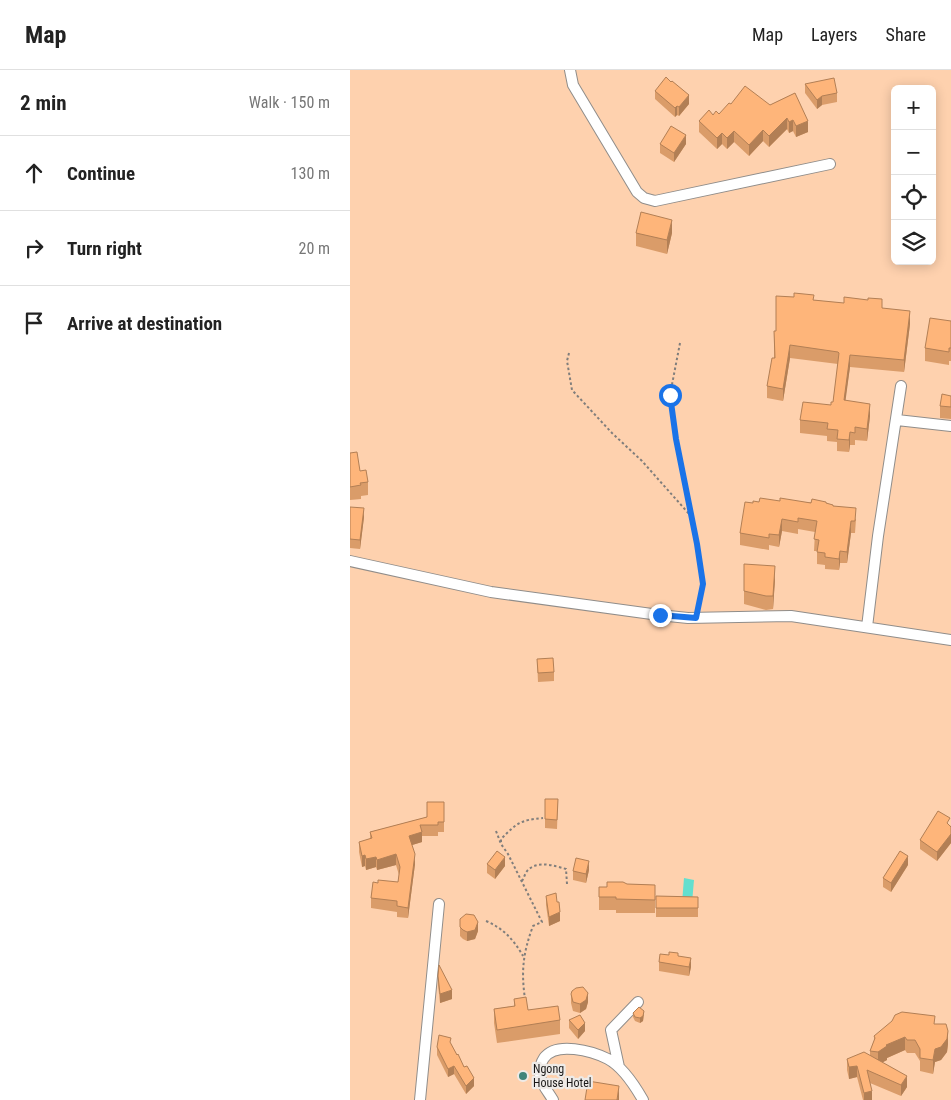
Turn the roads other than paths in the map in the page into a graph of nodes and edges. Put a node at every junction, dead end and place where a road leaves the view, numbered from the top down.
1 (570, 70) edge
2 (830, 164) dead end
3 (901, 386) dead end
4 (896, 420) junction
5 (951, 426) edge
6 (350, 562) edge
7 (868, 627) junction
8 (951, 640) edge
9 (439, 904) dead end
10 (638, 1002) dead end
11 (619, 1066) junction
12 (420, 1100) edge
13 (554, 1100) edge
14 (643, 1100) edge

1 - 2 street
3 - 4 street
4 - 5 street
4 - 7 street
6 - 7 street
7 - 8 street
9 - 12 street
10 - 11 street
11 - 13 street
11 - 14 street

